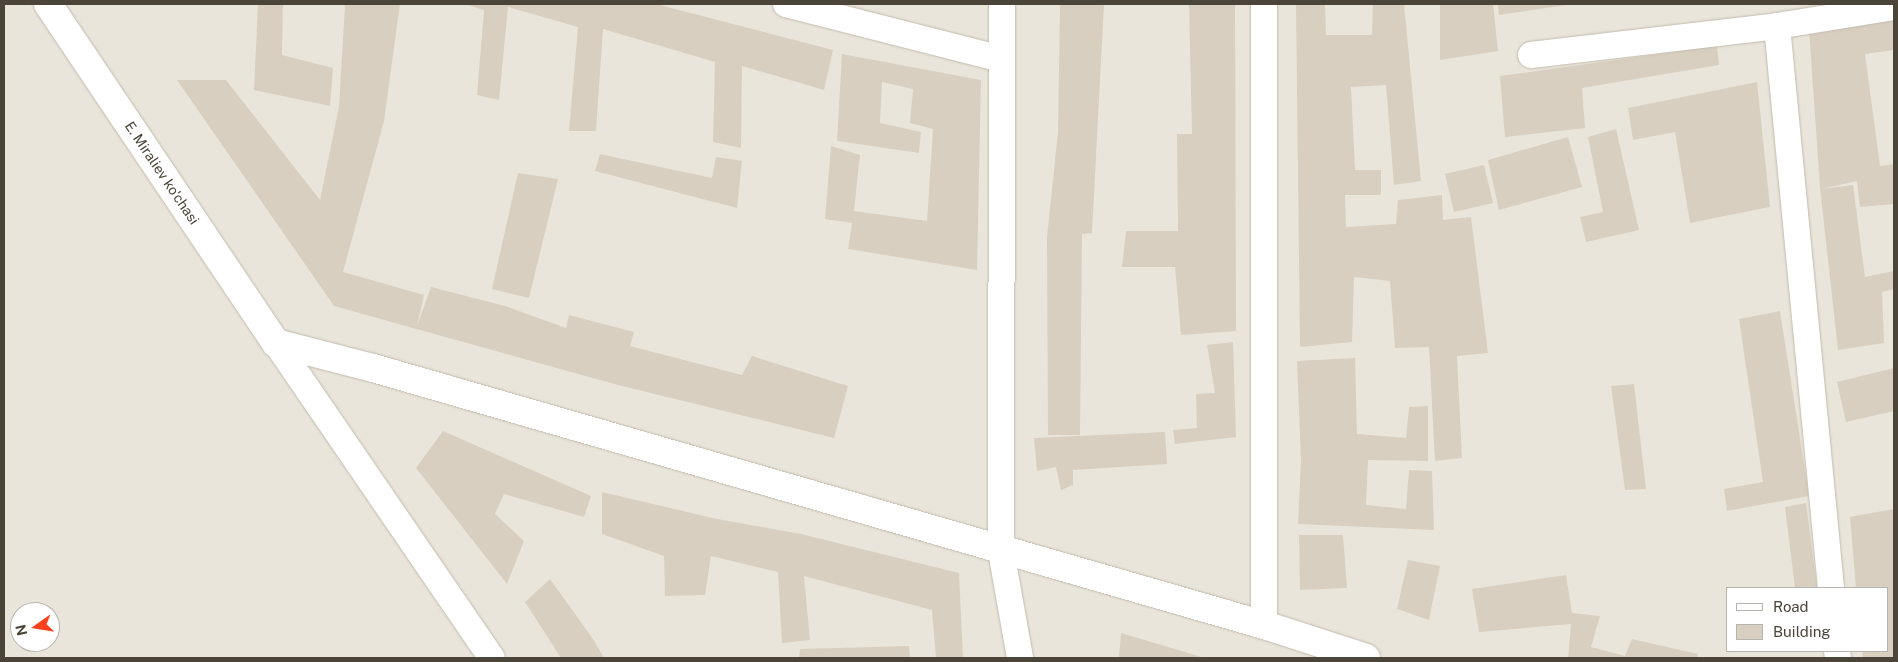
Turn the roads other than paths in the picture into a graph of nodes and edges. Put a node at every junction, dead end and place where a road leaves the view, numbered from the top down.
1 (48, 4) edge
2 (786, 4) edge
3 (1002, 4) edge
4 (1264, 4) edge
5 (1894, 7) edge
6 (1777, 26) junction
7 (1531, 55) dead end
8 (1001, 59) junction
9 (276, 343) junction
10 (1001, 551) junction
11 (1831, 587) edge
12 (1264, 625) junction
13 (492, 658) edge
14 (1020, 658) edge
15 (1366, 658) edge

1 - 9 street, E. Miraliev ko'chasi
2 - 8 street
3 - 8 street
4 - 12 street
5 - 6 street
6 - 7 street
6 - 11 street
8 - 10 street
9 - 10 street
9 - 13 street
10 - 12 street
10 - 14 street
12 - 15 street

